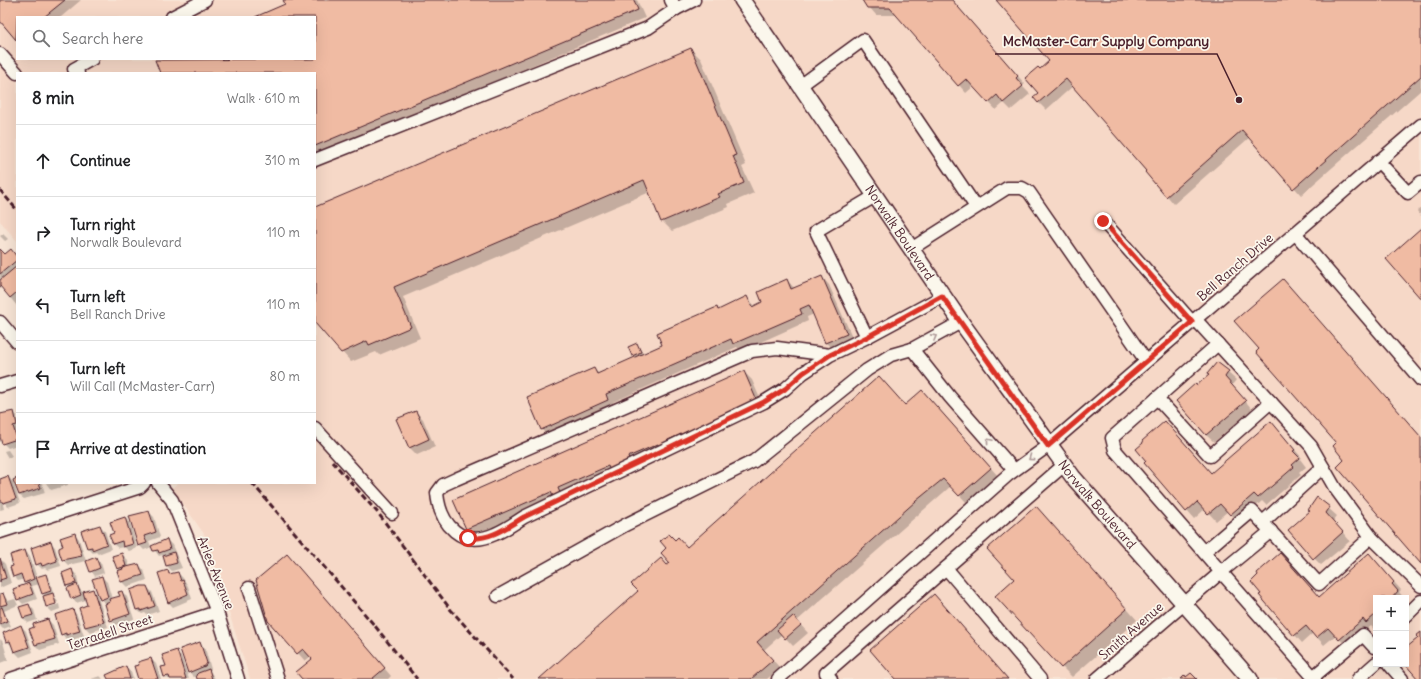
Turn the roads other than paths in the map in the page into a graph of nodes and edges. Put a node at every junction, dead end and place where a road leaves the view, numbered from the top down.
1 (204, 0) edge
2 (694, 0) edge
3 (745, 1) edge
4 (674, 4) edge
5 (174, 16) edge
6 (0, 54) edge
7 (90, 60) edge
8 (16, 72) edge
9 (77, 72) edge
10 (800, 86) junction
11 (1421, 125) edge
12 (316, 160) edge
13 (1378, 162) junction
14 (1421, 182) edge
15 (875, 196) junction
16 (976, 207) junction
17 (1103, 221) dead end
18 (1295, 233) junction
19 (911, 248) junction
20 (942, 296) junction
21 (1193, 321) junction
22 (0, 322) edge
23 (961, 322) junction
24 (867, 337) junction
25 (16, 341) edge
26 (1218, 344) junction
27 (912, 349) junction
28 (830, 355) junction
29 (1146, 361) junction
30 (1421, 380) edge
31 (16, 381) edge
32 (0, 386) edge
33 (1157, 398) junction
34 (1271, 402) junction
35 (316, 429) edge
36 (1048, 446) junction
37 (1064, 466) junction
38 (1323, 467) junction
39 (1014, 470) junction
40 (143, 484) edge
41 (159, 484) edge
42 (392, 513) dead end
43 (1267, 527) junction
44 (0, 532) edge
45 (1371, 537) junction
46 (1204, 552) junction
47 (946, 568) junction
48 (1221, 572) junction
49 (1421, 586) edge
50 (249, 588) dead end
51 (498, 596) dead end
52 (1421, 601) edge
53 (1183, 603) junction
54 (217, 612) junction
55 (1409, 613) edge
56 (1373, 645) edge
57 (1373, 666) edge
58 (1392, 667) edge
59 (1314, 678) edge
60 (11, 679) edge
61 (238, 679) edge
62 (278, 679) edge
63 (778, 679) edge
64 (831, 679) edge
65 (1040, 679) edge
66 (1097, 679) edge
67 (1250, 679) edge
68 (1358, 679) edge
69 (1402, 679) edge

1 - 5 street
2 - 4 street
3 - 10 main road, Norwalk Boulevard
4 - 12 street
6 - 8 street
7 - 9 street
10 - 15 main road, Norwalk Boulevard
10 - 16 street
11 - 13 street, Bell Ranch Drive
13 - 14 street
13 - 18 street, Bell Ranch Drive
15 - 19 main road, Norwalk Boulevard
15 - 24 street
16 - 19 street
16 - 29 street
17 - 21 street
18 - 21 street, Bell Ranch Drive
18 - 30 street
19 - 20 main road, Norwalk Boulevard
20 - 23 main road, Norwalk Boulevard
20 - 24 street
21 - 26 street
21 - 29 street, Bell Ranch Drive
22 - 25 street
27 -> 23 street
23 - 36 main road, Norwalk Boulevard
24 - 28 street
26 - 33 street
26 - 34 street
39 -> 27 street
27 - 51 street
28 - 28 street
29 - 36 street, Bell Ranch Drive
31 - 32 street
33 - 34 street
33 - 46 street
34 - 38 street
35 - 42 street
36 - 37 main road, Norwalk Boulevard
36 -> 39 street, Bell Ranch Drive
37 - 47 street
37 - 53 main road, Norwalk Boulevard
38 - 43 street, Smith Avenue
38 - 45 street
39 - 63 street, Bell Ranch Drive
40 - 44 street
41 - 54 street, Arlee Avenue
43 - 45 street
43 - 46 street
43 - 48 street, Smith Avenue
45 - 49 street
46 - 48 street
47 - 64 street
47 - 65 street
48 - 53 street, Smith Avenue
48 - 59 street
50 - 62 street
52 - 55 street
53 - 66 street, Smith Avenue
53 - 67 main road, Norwalk Boulevard
54 - 60 street, Terradell Street
54 - 61 street, Arlee Avenue
56 - 59 street
57 - 68 street
58 - 69 street

